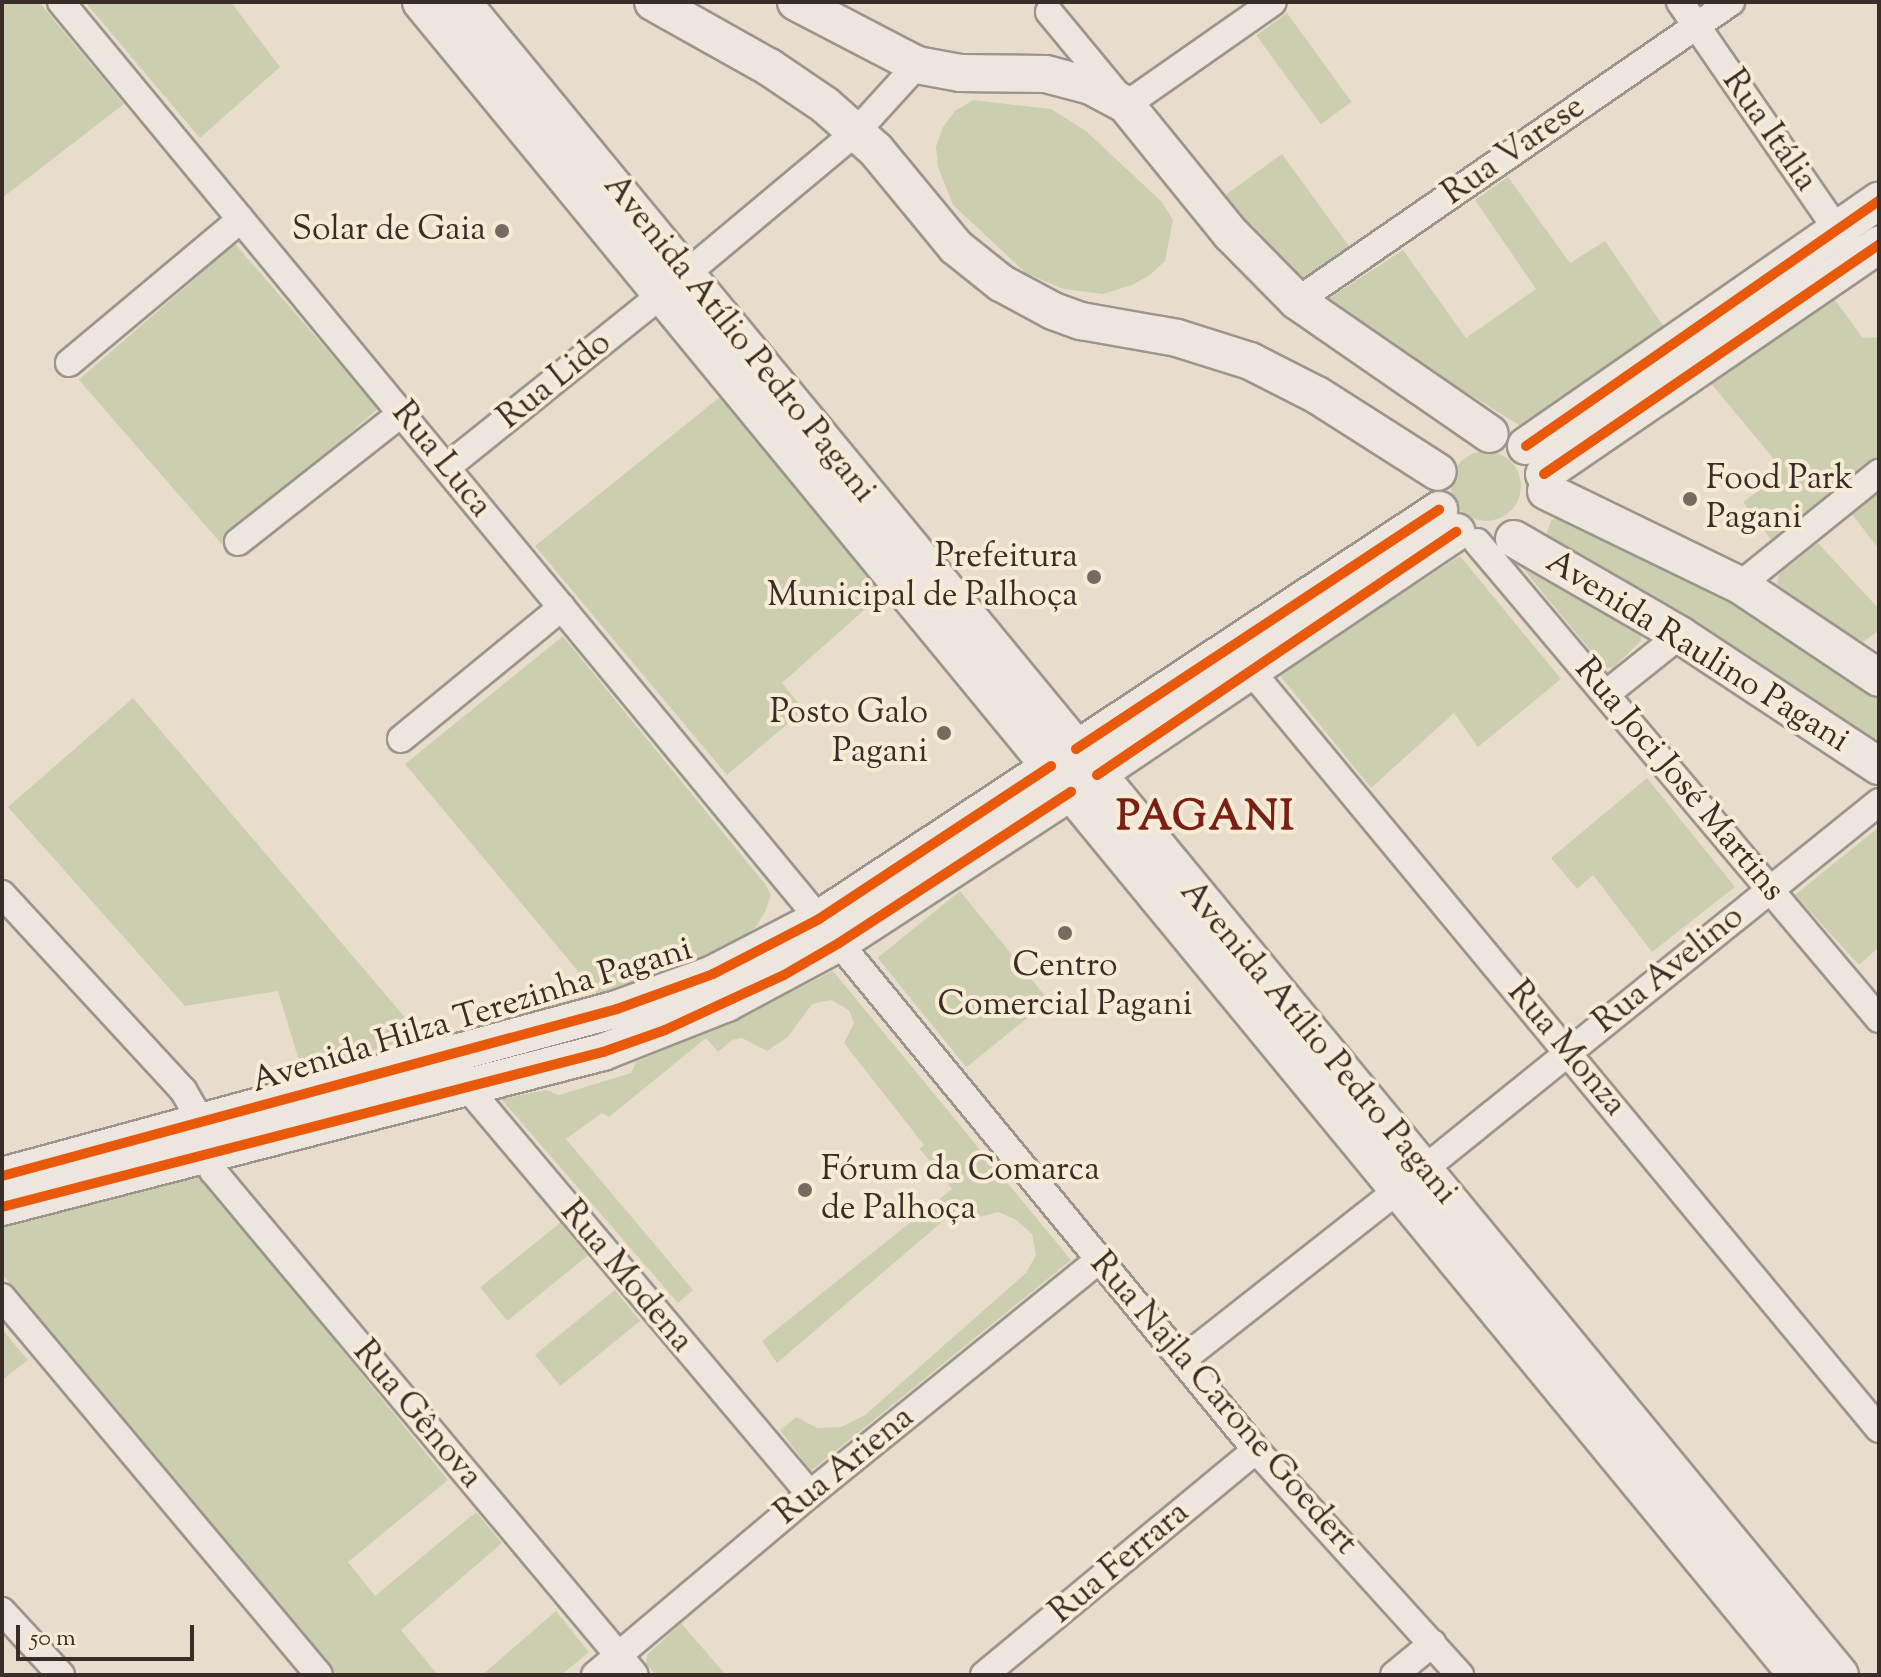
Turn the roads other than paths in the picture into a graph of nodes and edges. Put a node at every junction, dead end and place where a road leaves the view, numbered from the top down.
1 (61, 2) edge
2 (421, 2) edge
3 (462, 2) edge
4 (653, 2) edge
5 (796, 2) edge
6 (1273, 2) edge
7 (1680, 2) edge
8 (1731, 2) edge
9 (1049, 12) dead end
10 (1697, 25) junction
11 (917, 65) junction
12 (1126, 105) junction
13 (857, 131) junction
14 (1879, 201) edge
15 (241, 219) junction
16 (1838, 230) junction
17 (1868, 252) edge
18 (674, 284) junction
19 (1297, 301) junction
20 (69, 363) dead end
21 (402, 413) junction
22 (1490, 434) junction
23 (447, 467) junction
24 (1539, 471) junction
25 (1438, 472) junction
26 (1879, 473) edge
27 (1457, 528) junction
28 (1514, 539) junction
29 (238, 542) dead end
30 (1740, 585) junction
31 (562, 607) junction
32 (1680, 635) junction
33 (1251, 671) junction
34 (1879, 678) edge
35 (1606, 694) junction
36 (401, 739) dead end
37 (1879, 766) edge
38 (1074, 770) junction
39 (1879, 802) edge
40 (1771, 887) junction
41 (2, 894) edge
42 (829, 931) junction
43 (1879, 1019) edge
44 (513, 1037) junction
45 (1568, 1051) junction
46 (455, 1052) junction
47 (526, 1072) junction
48 (467, 1087) junction
49 (204, 1138) junction
50 (2, 1176) edge
51 (1411, 1179) junction
52 (2, 1207) edge
53 (1098, 1261) junction
54 (2, 1297) edge
55 (1182, 1360) junction
56 (1879, 1429) edge
57 (1256, 1450) junction
58 (810, 1494) junction
59 (2, 1611) edge
60 (1433, 1643) junction
61 (627, 1665) edge
62 (61, 1675) edge
63 (319, 1675) edge
64 (595, 1675) edge
65 (984, 1675) edge
66 (1394, 1675) edge
67 (1460, 1675) edge
68 (1797, 1675) edge
69 (1840, 1675) edge

1 - 15 street, Rua Luca
2 - 18 main road, Avenida Atílio Pedro Pagani
3 - 18 main road, Avenida Atílio Pedro Pagani
4 - 13 main road
5 - 11 main road
6 - 12 street
7 - 10 street, Rua Itália
8 - 10 street, Rua Varese
9 - 12 street
10 - 16 street, Rua Itália
10 - 19 street, Rua Varese
11 - 12 main road
11 - 13 street, Rua Lido
12 - 19 main road
13 - 18 street, Rua Lido
13 - 25 main road
14 - 16 main road
15 - 20 street
15 - 21 street, Rua Luca
16 - 17 street, Rua Itália
16 - 24 main road
17 - 24 main road
18 - 23 street, Rua Lido
18 - 38 main road, Avenida Atílio Pedro Pagani
19 - 22 main road
21 - 23 street, Rua Luca
21 - 29 street
22 - 24 main road
22 - 25 main road
23 - 31 street, Rua Luca
24 - 28 main road
24 - 30 main road, Avenida Raulino Pagani
25 - 27 main road
26 - 30 street
27 - 28 main road
27 - 33 main road, Avenida Hilza Terezinha Pagani
27 - 35 street, Rua Joci José Martins
27 - 38 main road, Avenida Hilza Terezinha Pagani
28 - 32 main road, Avenida Raulino Pagani
30 - 34 main road, Avenida Raulino Pagani
31 - 36 street
31 - 42 street, Rua Luca
32 - 35 street
32 - 37 main road, Avenida Raulino Pagani
33 - 38 main road, Avenida Hilza Terezinha Pagani
33 - 45 street, Rua Monza
35 - 40 street, Rua Joci José Martins
38 - 42 main road, Avenida Hilza Terezinha Pagani
38 - 51 main road, Avenida Atílio Pedro Pagani
39 - 40 street, Rua Avelino
40 - 43 street, Rua Joci José Martins
40 - 45 street, Rua Avelino
41 - 49 street, Rua Gênova
42 - 44 main road, Avenida Hilza Terezinha Pagani
42 - 47 main road, Avenida Hilza Terezinha Pagani
42 - 53 street, Rua Najla Carone Goedert
44 - 46 main road, Avenida Hilza Terezinha Pagani
44 - 47 main road
45 - 51 street, Rua Avelino
45 - 56 street, Rua Monza
46 - 48 street, Rua Modena
46 - 49 main road, Avenida Hilza Terezinha Pagani
47 - 48 main road, Avenida Hilza Terezinha Pagani
48 - 49 main road, Avenida Hilza Terezinha Pagani
48 - 58 street, Rua Modena
49 - 50 main road, Avenida Hilza Terezinha Pagani
49 - 52 main road, Avenida Hilza Terezinha Pagani
49 - 61 street, Rua Gênova
51 - 55 street, Rua Avelino
51 - 68 main road, Avenida Atílio Pedro Pagani
51 - 69 main road, Avenida Atílio Pedro Pagani
53 - 55 street, Rua Najla Carone Goedert
53 - 58 street, Rua Ariena
54 - 63 street
55 - 57 street, Rua Najla Carone Goedert
57 - 60 street, Rua Najla Carone Goedert
57 - 65 street, Rua Ferrara
58 - 61 street, Rua Ariena
59 - 62 street
60 - 66 street
60 - 67 street, Rua Najla Carone Goedert
61 - 64 street, Rua Ariena

